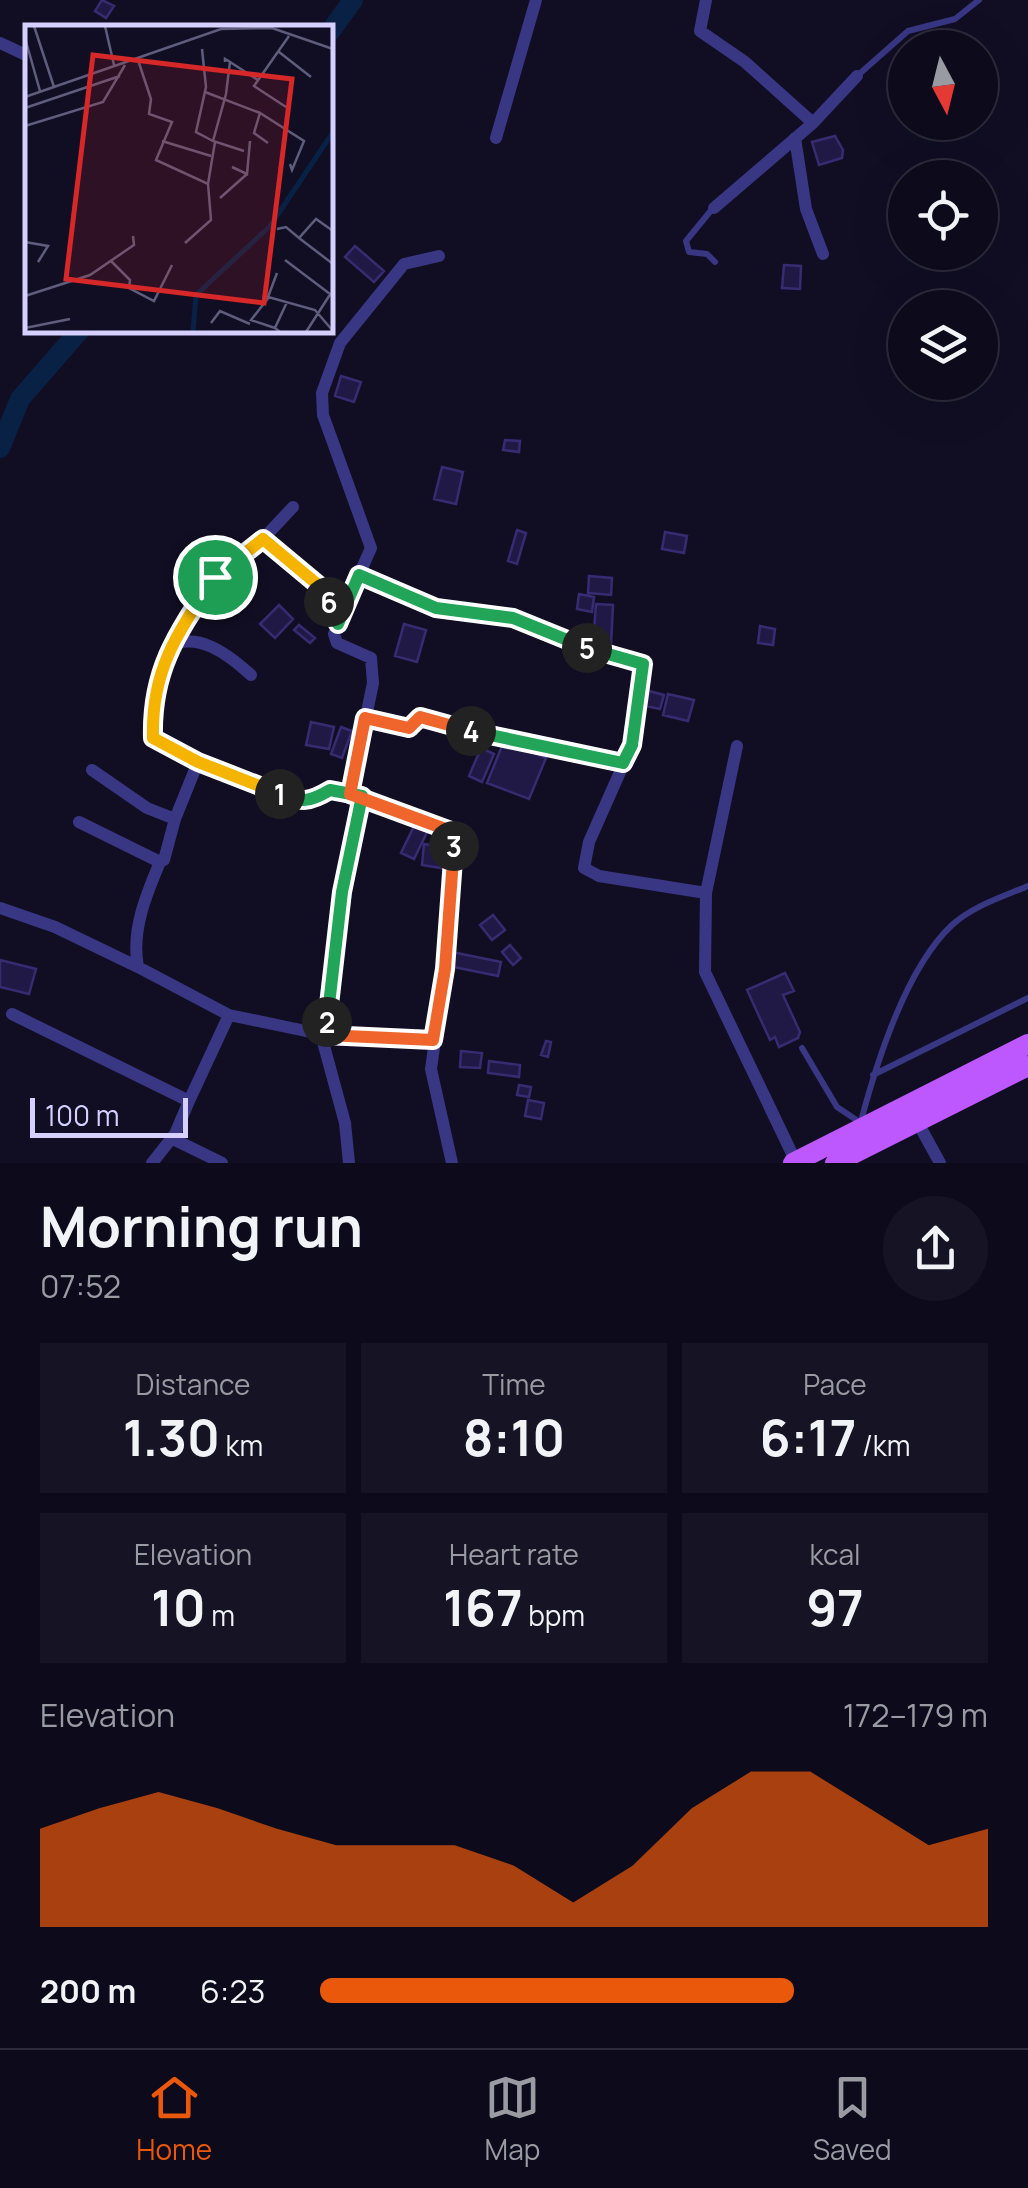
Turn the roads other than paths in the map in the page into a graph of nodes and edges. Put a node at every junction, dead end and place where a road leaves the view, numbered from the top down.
1 (536, 0) edge
2 (706, 0) edge
3 (978, 0) edge
4 (0, 43) edge
5 (25, 55) edge
6 (856, 76) joint
7 (813, 124) junction
8 (496, 138) dead end
9 (796, 138) junction
10 (714, 208) joint
11 (823, 254) dead end
12 (439, 256) dead end
13 (715, 262) dead end
14 (293, 507) dead end
15 (263, 539) junction
16 (359, 575) junction
17 (338, 624) junction
18 (167, 648) junction
19 (251, 676) dead end
20 (365, 718) junction
21 (737, 746) dead end
22 (198, 762) junction
23 (623, 763) junction
24 (92, 770) dead end
25 (356, 795) junction
26 (175, 818) junction
27 (79, 822) dead end
28 (160, 862) junction
29 (1028, 886) edge
30 (706, 893) junction
31 (0, 908) edge
32 (138, 967) junction
33 (1028, 998) edge
34 (12, 1014) dead end
35 (229, 1015) junction
36 (325, 1035) junction
37 (433, 1040) junction
38 (1028, 1044) edge
39 (802, 1048) dead end
40 (1028, 1066) edge
41 (873, 1074) junction
42 (189, 1101) junction
43 (918, 1122) junction
44 (859, 1127) junction
45 (171, 1138) junction
46 (795, 1162) edge
47 (152, 1163) edge
48 (222, 1163) edge
49 (348, 1163) edge
50 (452, 1163) edge
51 (835, 1163) edge
52 (940, 1163) edge

1 - 8 street
2 - 7 street
3 - 6 lane
4 - 5 street
6 - 7 street
7 - 9 street
9 - 10 street
9 - 11 street
10 - 13 lane
12 - 16 street
14 - 15 street
15 - 17 street
15 - 18 street
16 - 17 street
16 - 23 street
17 - 20 street
18 - 19 street
18 - 22 street
20 - 23 street
20 - 25 street
21 - 30 street
22 - 25 street
22 - 26 street
23 - 30 street
24 - 26 street
25 - 36 street
25 - 37 street
26 - 28 street
27 - 28 street
28 - 32 street
29 - 41 lane
30 - 46 street
31 - 32 street
32 - 35 street
33 - 41 lane
34 - 42 street
35 - 36 street
35 - 42 street
36 - 37 street
36 - 49 street
37 - 50 street
38 - 44 main road
39 - 44 lane
40 - 43 main road
41 - 44 lane
42 - 45 street
43 - 51 main road
43 - 52 street
44 - 46 main road
45 - 47 street
45 - 48 street

